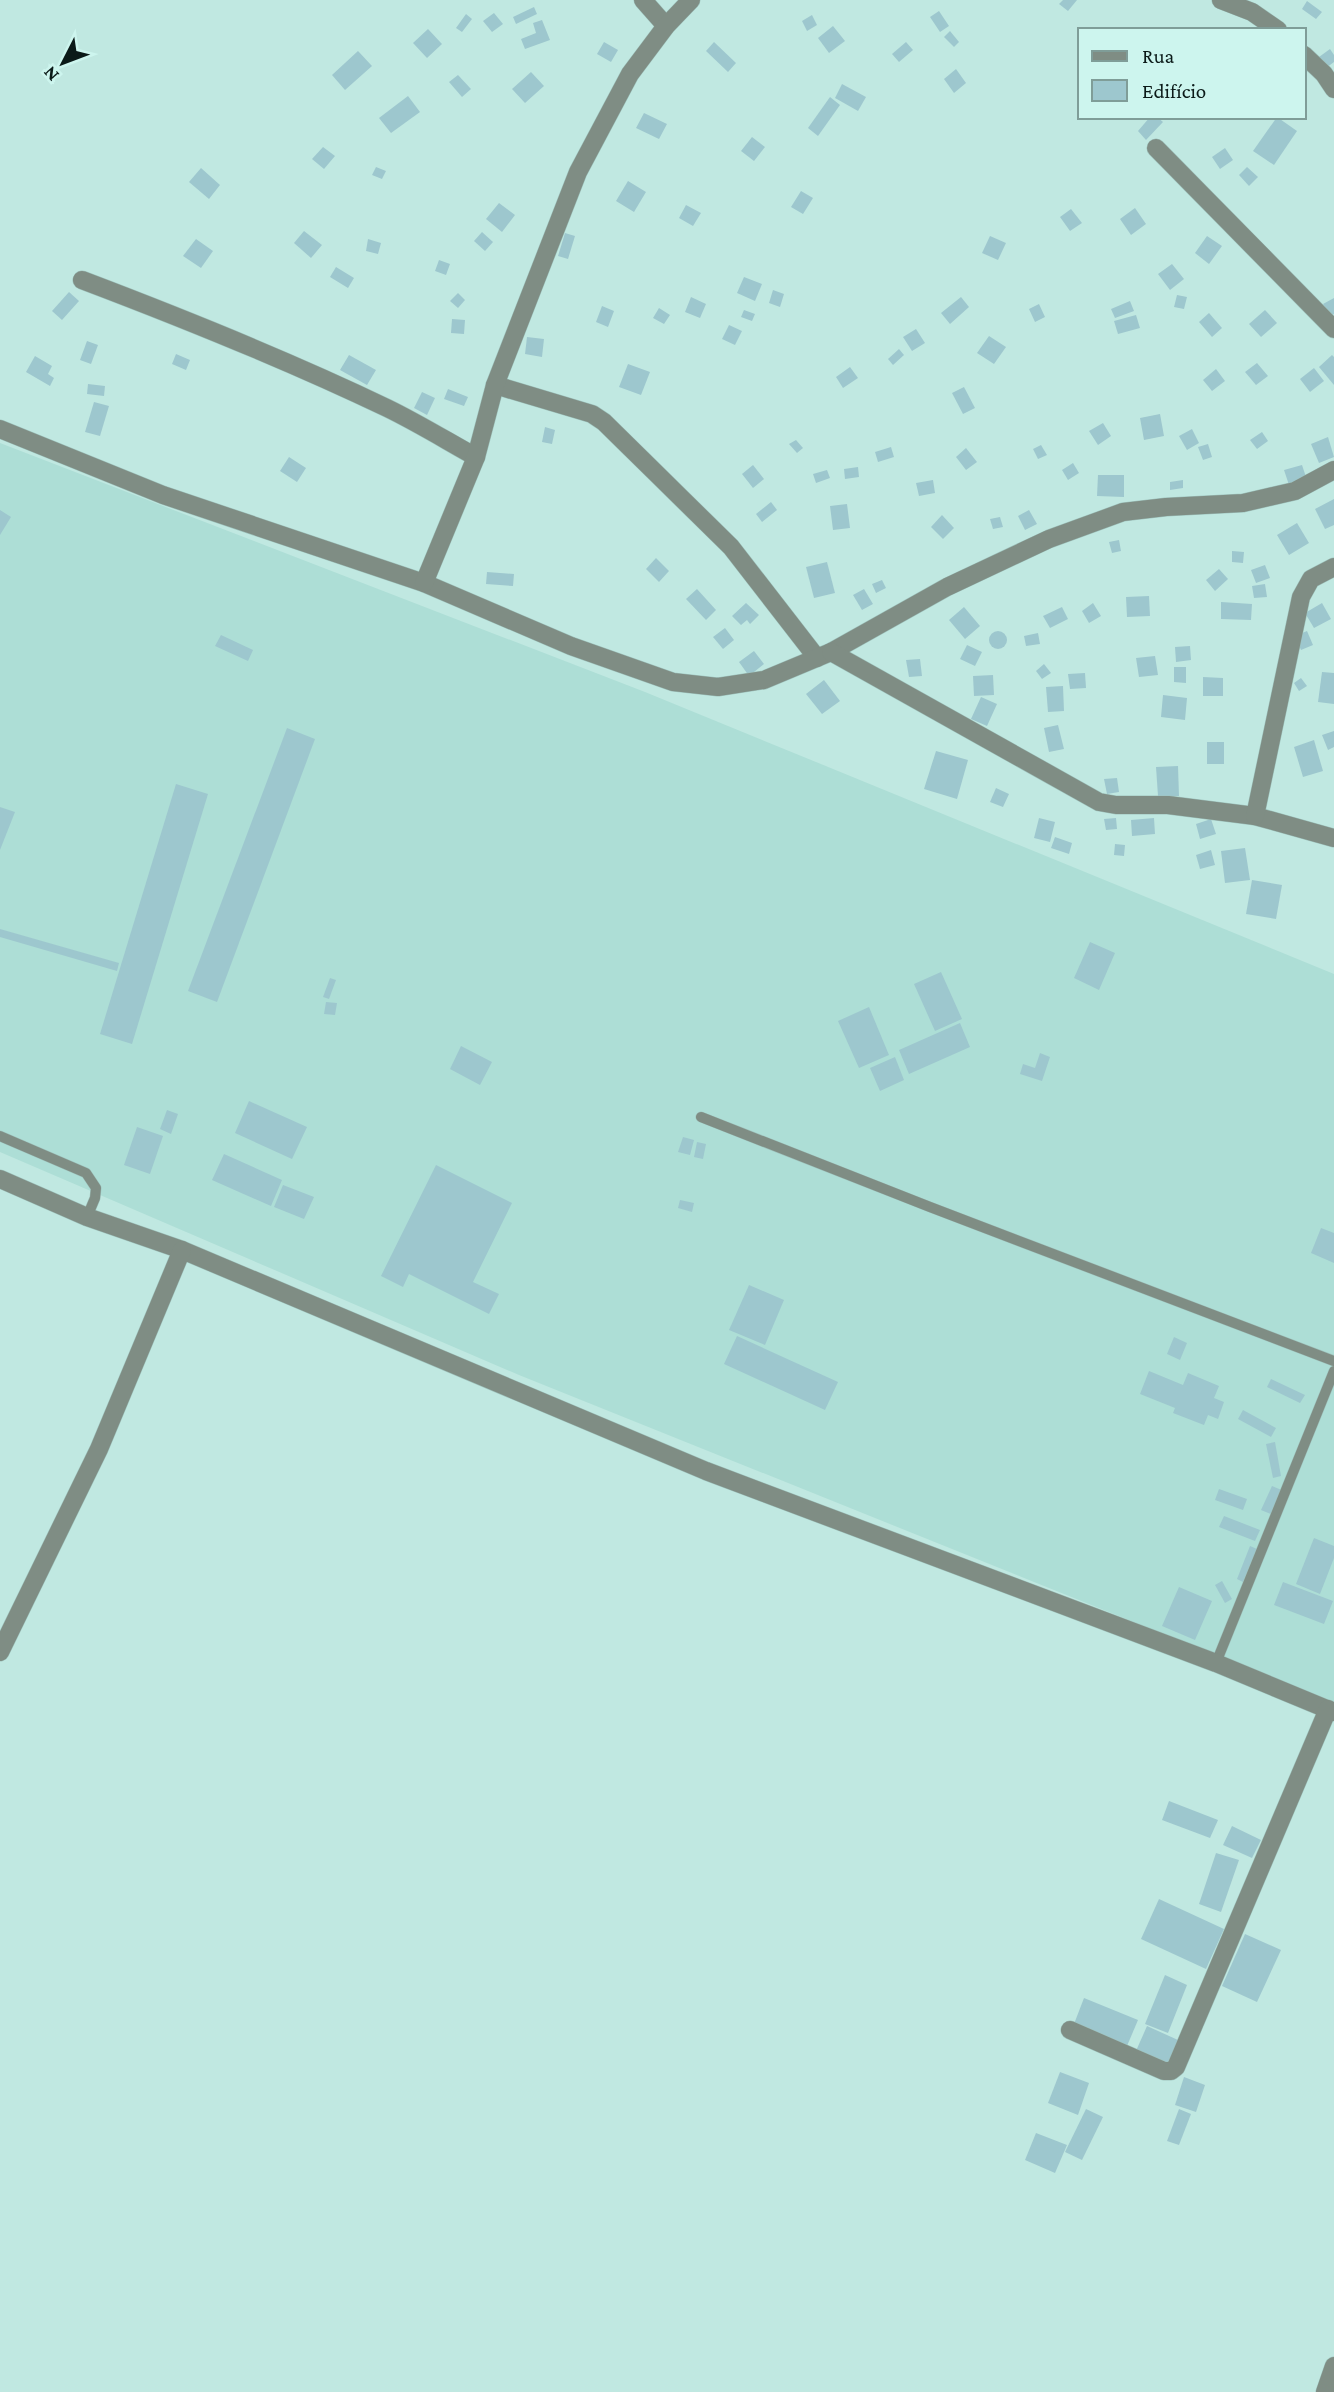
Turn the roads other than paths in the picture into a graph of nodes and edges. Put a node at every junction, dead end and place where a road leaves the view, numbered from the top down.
1 (643, 0) edge
2 (691, 0) edge
3 (1221, 0) edge
4 (666, 26) junction
5 (1275, 28) edge
6 (1306, 57) edge
7 (1334, 89) edge
8 (1156, 148) dead end
9 (82, 280) dead end
10 (1334, 329) edge
11 (495, 386) junction
12 (0, 429) edge
13 (476, 457) junction
14 (1334, 470) edge
15 (1334, 567) edge
16 (424, 583) junction
17 (824, 655) junction
18 (1255, 816) junction
19 (1334, 838) edge
20 (701, 1117) dead end
21 (0, 1136) edge
22 (0, 1179) edge
23 (87, 1217) junction
24 (182, 1250) junction
25 (1334, 1361) edge
26 (1333, 1373) edge
27 (1331, 1389) edge
28 (0, 1652) edge
29 (1216, 1663) junction
30 (1331, 1710) edge
31 (1070, 2030) dead end
32 (1334, 2366) edge
33 (1325, 2392) edge

1 - 4 street
2 - 4 street
3 - 5 street
4 - 11 street
6 - 7 street
8 - 10 street
9 - 13 street
11 - 13 street
11 - 17 street
12 - 16 street
13 - 16 street
14 - 17 street
15 - 18 street
16 - 17 street
17 - 18 street
18 - 19 street
20 - 25 lane
21 - 23 lane
22 - 23 street
23 - 24 street
24 - 28 street
24 - 29 street
26 - 27 lane
27 - 29 lane
29 - 30 street
30 - 31 street
32 - 33 street

